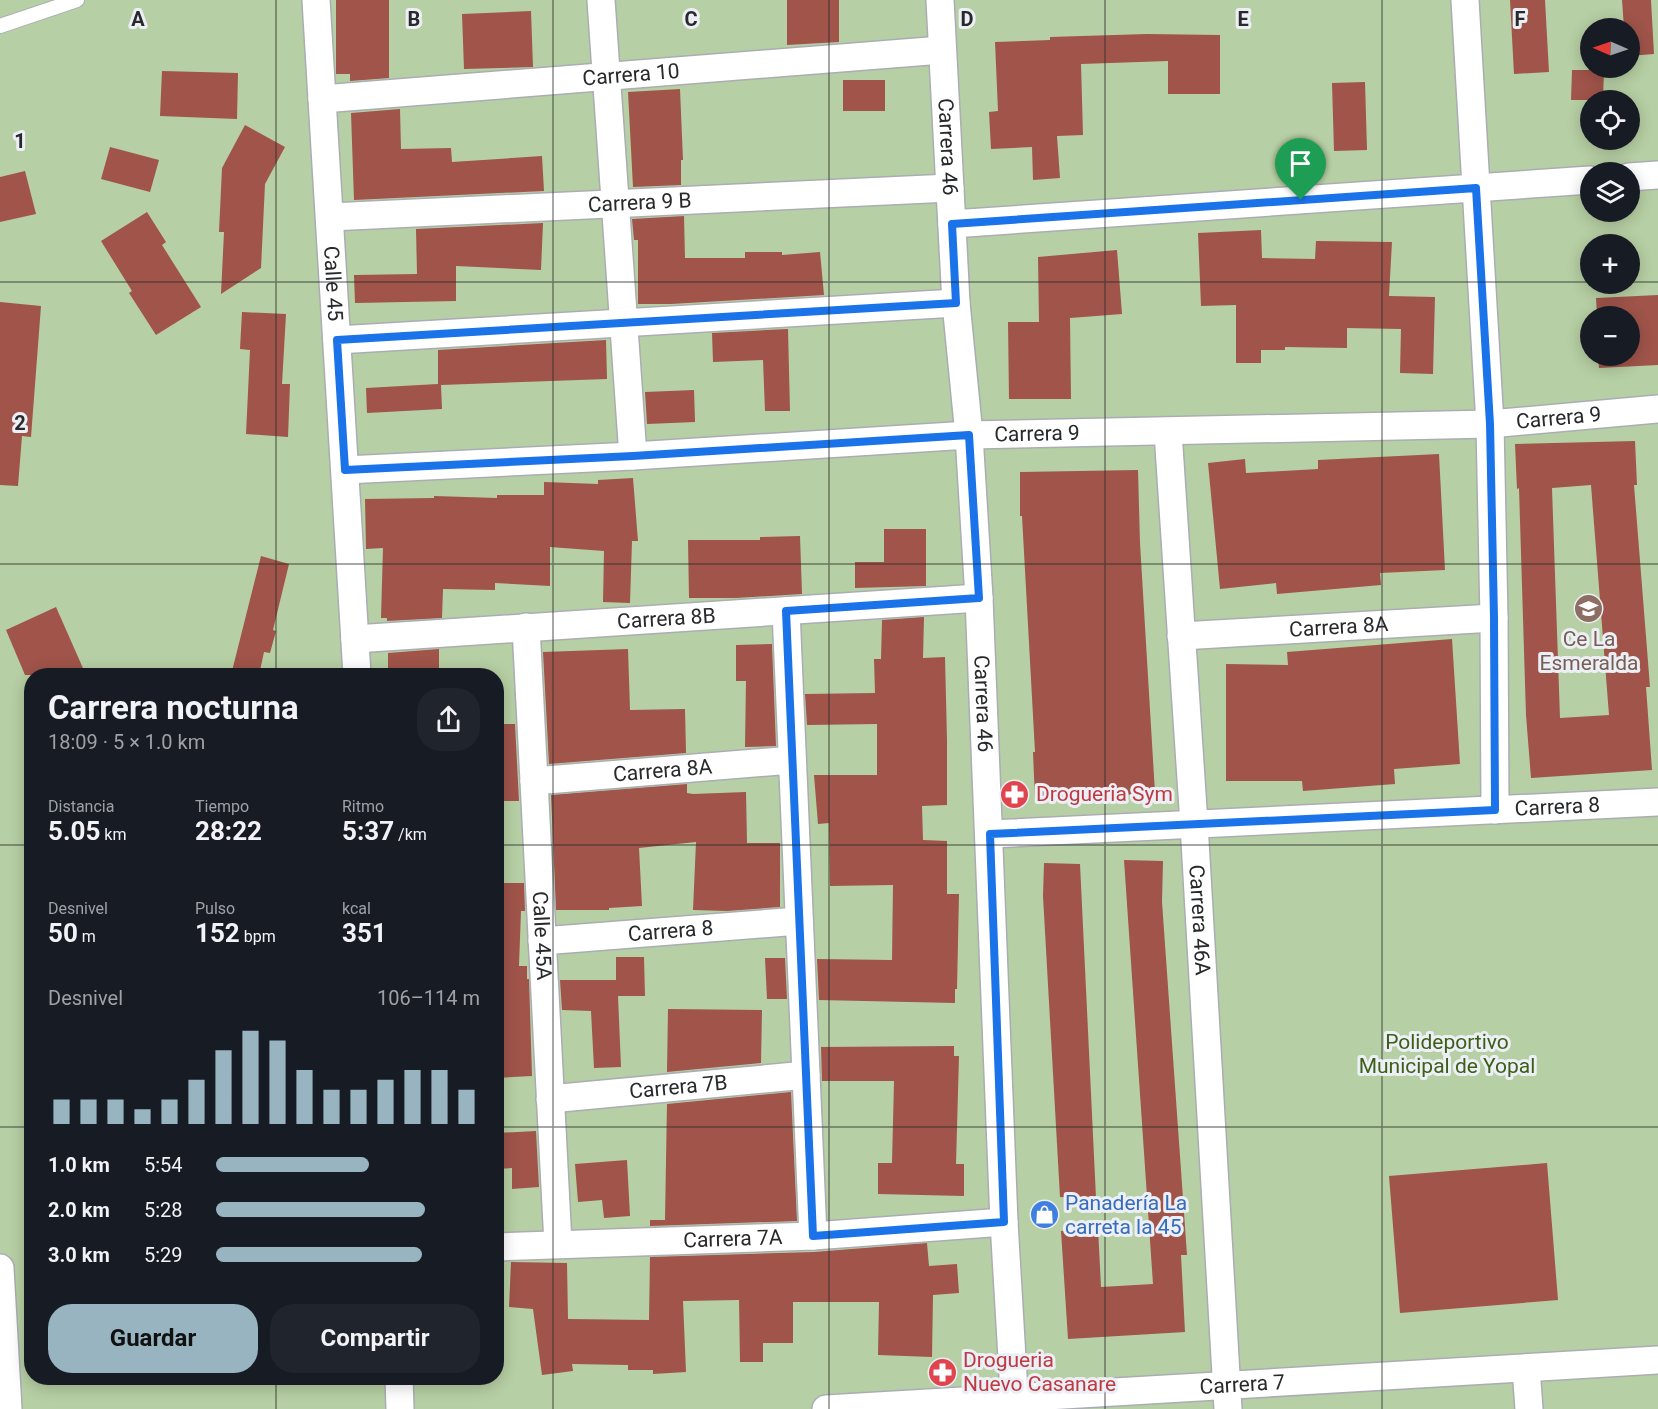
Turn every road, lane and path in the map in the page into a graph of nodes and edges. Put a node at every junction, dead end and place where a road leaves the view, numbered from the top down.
1 (77, 0) edge
2 (316, 0) edge
3 (601, 0) edge
4 (945, 0) edge
5 (1465, 0) edge
6 (0, 26) edge
7 (942, 50) junction
8 (606, 77) junction
9 (322, 99) junction
10 (1658, 175) edge
11 (1640, 176) edge
12 (1580, 181) edge
13 (950, 188) junction
14 (1476, 188) junction
15 (615, 204) junction
16 (330, 218) junction
17 (952, 224) junction
18 (956, 303) junction
19 (623, 323) junction
20 (337, 340) junction
21 (1658, 409) edge
22 (1490, 424) junction
23 (1168, 432) junction
24 (969, 435) junction
25 (633, 456) junction
26 (345, 470) junction
27 (979, 598) junction
28 (786, 611) junction
29 (1494, 618) junction
30 (526, 627) junction
31 (1181, 636) junction
32 (355, 639) junction
33 (357, 668) edge
34 (792, 760) junction
35 (534, 781) junction
36 (1658, 802) edge
37 (1495, 810) junction
38 (1194, 824) junction
39 (990, 834) junction
40 (799, 921) junction
41 (542, 941) junction
42 (806, 1075) junction
43 (550, 1099) junction
44 (1004, 1222) junction
45 (813, 1236) junction
46 (558, 1244) junction
47 (504, 1247) edge
48 (0, 1280) edge
49 (1658, 1360) edge
50 (1526, 1368) junction
51 (399, 1385) edge
52 (1228, 1398) edge
53 (1015, 1403) edge
54 (8, 1409) edge
55 (400, 1409) edge
56 (826, 1409) edge
57 (1529, 1409) edge

1 - 6 lane
2 - 9 street, Calle 45
3 - 8 street
4 - 7 street, Carrera 46
5 - 14 street
7 - 8 street, Carrera 10
7 - 13 street, Carrera 46
8 - 9 street, Carrera 10
8 - 15 street
9 - 16 street, Calle 45
10 - 11 street
12 - 14 street
13 - 15 street, Carrera 9 B
13 - 17 street, Carrera 46
14 - 17 street
14 - 22 street
15 - 16 street, Carrera 9 B
15 - 19 street
16 - 20 street, Calle 45
17 - 18 street, Carrera 46
18 - 19 street
18 - 24 street, Carrera 46
19 - 20 street
19 - 25 street
20 - 26 street, Calle 45
21 - 22 street, Carrera 9
22 - 23 street, Carrera 9
22 - 29 street
23 - 24 street, Carrera 9
23 - 31 street, Carrera 46A
24 - 25 street, Carrera 9
24 - 27 street, Carrera 46
25 - 26 street, Carrera 9
26 - 32 street, Calle 45
27 - 28 street, Carrera 8B
27 - 39 street, Carrera 46
28 - 30 street, Carrera 8B
28 - 34 street
29 - 31 street, Carrera 8A
29 - 37 street
30 - 32 street, Carrera 8B
30 - 35 street, Calle 45A
31 - 38 street, Carrera 46A
32 - 33 street, Calle 45
34 - 35 street, Carrera 8A
34 - 40 street
35 - 41 street, Calle 45A
36 - 37 street, Carrera 8
37 - 38 street, Carrera 8
38 - 39 street, Carrera 8
38 - 52 street, Carrera 46A
39 - 44 street, Carrera 46
40 - 41 street, Carrera 8
40 - 42 street
41 - 43 street, Calle 45A
42 - 43 street, Carrera 7B
42 - 45 street
43 - 46 street, Calle 45A
44 - 45 street, Carrera 7A
44 - 53 street, Carrera 46
45 - 46 street, Carrera 7A
46 - 47 street, Carrera 7A
48 - 54 street
49 - 50 street, Carrera 7
50 - 52 street, Carrera 7
50 - 57 street
51 - 55 street
52 - 53 street, Carrera 7
53 - 56 street, Carrera 7

